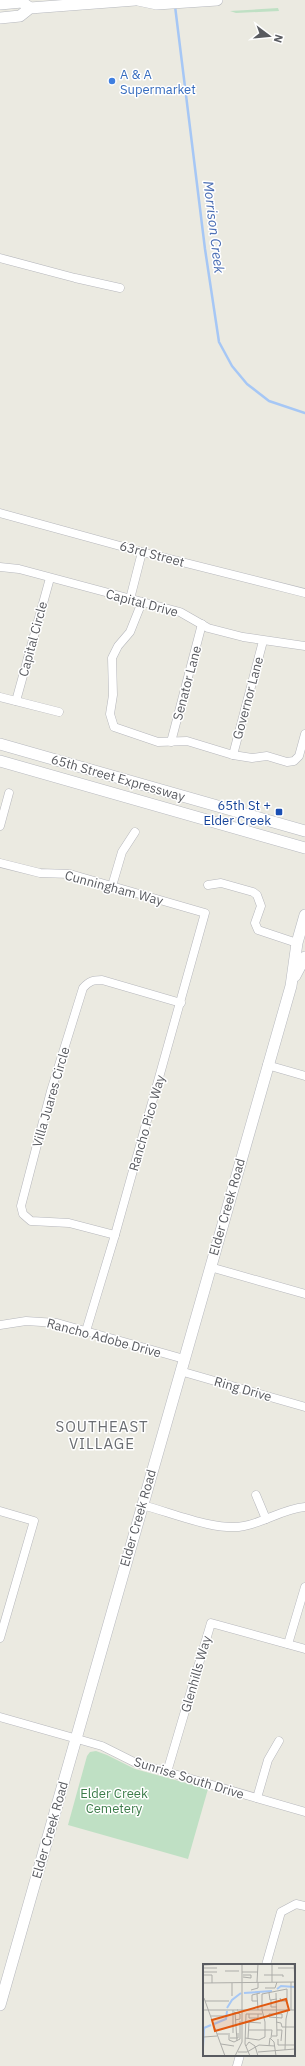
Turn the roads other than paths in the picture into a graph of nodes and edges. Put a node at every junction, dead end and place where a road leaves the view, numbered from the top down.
1 (135, 0) edge
2 (138, 0) edge
3 (217, 0) edge
4 (45, 3) edge
5 (0, 4) edge
6 (30, 8) junction
7 (0, 18) edge
8 (0, 258) edge
9 (120, 288) dead end
10 (0, 512) edge
11 (142, 552) junction
12 (0, 567) edge
13 (50, 578) junction
14 (305, 593) edge
15 (130, 599) junction
16 (142, 602) junction
17 (202, 624) junction
18 (263, 641) junction
19 (305, 646) edge
20 (0, 696) edge
21 (16, 701) junction
22 (59, 712) dead end
23 (305, 734) edge
24 (171, 742) junction
25 (0, 744) edge
26 (233, 755) junction
27 (0, 761) edge
28 (9, 793) dead end
29 (0, 826) edge
30 (305, 831) edge
31 (135, 832) dead end
32 (305, 848) edge
33 (0, 863) edge
34 (208, 885) dead end
35 (112, 886) junction
36 (205, 914) joint
37 (305, 915) edge
38 (297, 943) junction
39 (305, 957) edge
40 (291, 986) junction
41 (181, 1003) junction
42 (267, 1066) junction
43 (305, 1076) edge
44 (115, 1235) junction
45 (210, 1268) junction
46 (305, 1294) edge
47 (0, 1326) edge
48 (86, 1331) junction
49 (184, 1359) junction
50 (180, 1371) junction
51 (305, 1407) edge
52 (256, 1495) dead end
53 (142, 1505) junction
54 (305, 1507) edge
55 (0, 1511) edge
56 (266, 1519) junction
57 (305, 1587) edge
58 (0, 1638) edge
59 (288, 1644) junction
60 (305, 1649) edge
61 (0, 1716) edge
62 (76, 1739) junction
63 (279, 1742) dead end
64 (168, 1772) junction
65 (257, 1798) junction
66 (305, 1812) edge
67 (305, 1906) edge
68 (266, 1964) edge
69 (0, 2005) edge
70 (240, 2056) edge
71 (237, 2066) edge

1 - 4 main road
2 - 3 main road
4 - 6 main road
5 - 6 main road
6 - 7 main road
8 - 9 street
10 - 11 street, 63rd Street
11 - 14 street, 63rd Street
11 - 15 street
12 - 13 street, Capital Drive
13 - 15 street, Capital Drive
13 - 21 street, Capital Circle
15 - 16 street, Capital Drive
16 - 17 street, Capital Drive
16 - 24 street
17 - 18 street, Capital Drive
17 - 24 street, Senator Lane
18 - 19 street, Capital Drive
18 - 26 street, Governor Lane
20 - 21 street
21 - 22 street
23 - 26 street
24 - 26 street
25 - 30 main road, 65th Street Expressway
27 - 32 main road, 65th Street Expressway
28 - 29 street
31 - 35 street
33 - 35 street, Cunningham Way
34 - 38 street
35 - 36 street, Cunningham Way
36 - 41 street, Rancho Pico Way
37 - 38 main road, Elder Creek Road
38 - 40 main road, Elder Creek Road
39 - 40 main road, Elder Creek Road
40 - 42 main road, Elder Creek Road
41 - 44 street, Rancho Pico Way
41 - 44 street, Villa Juares Circle
42 - 43 street
42 - 45 main road, Elder Creek Road
44 - 48 street, Rancho Pico Way
45 - 46 street
45 - 49 main road, Elder Creek Road
47 - 48 street, Rancho Adobe Drive
48 - 49 street, Rancho Adobe Drive
49 - 50 main road, Elder Creek Road
50 - 51 street, Ring Drive
50 - 53 main road, Elder Creek Road
52 - 56 street
53 - 56 street
53 - 62 main road, Elder Creek Road
54 - 56 street
55 - 58 street
57 - 59 street
59 - 60 street, Glenhills Way
59 - 64 street, Glenhills Way
61 - 62 street, Sunrise South Drive
62 - 64 street, Sunrise South Drive
62 - 69 main road, Elder Creek Road
63 - 65 street
64 - 65 street, Sunrise South Drive
65 - 66 street, Sunrise South Drive
67 - 68 street
70 - 71 street

